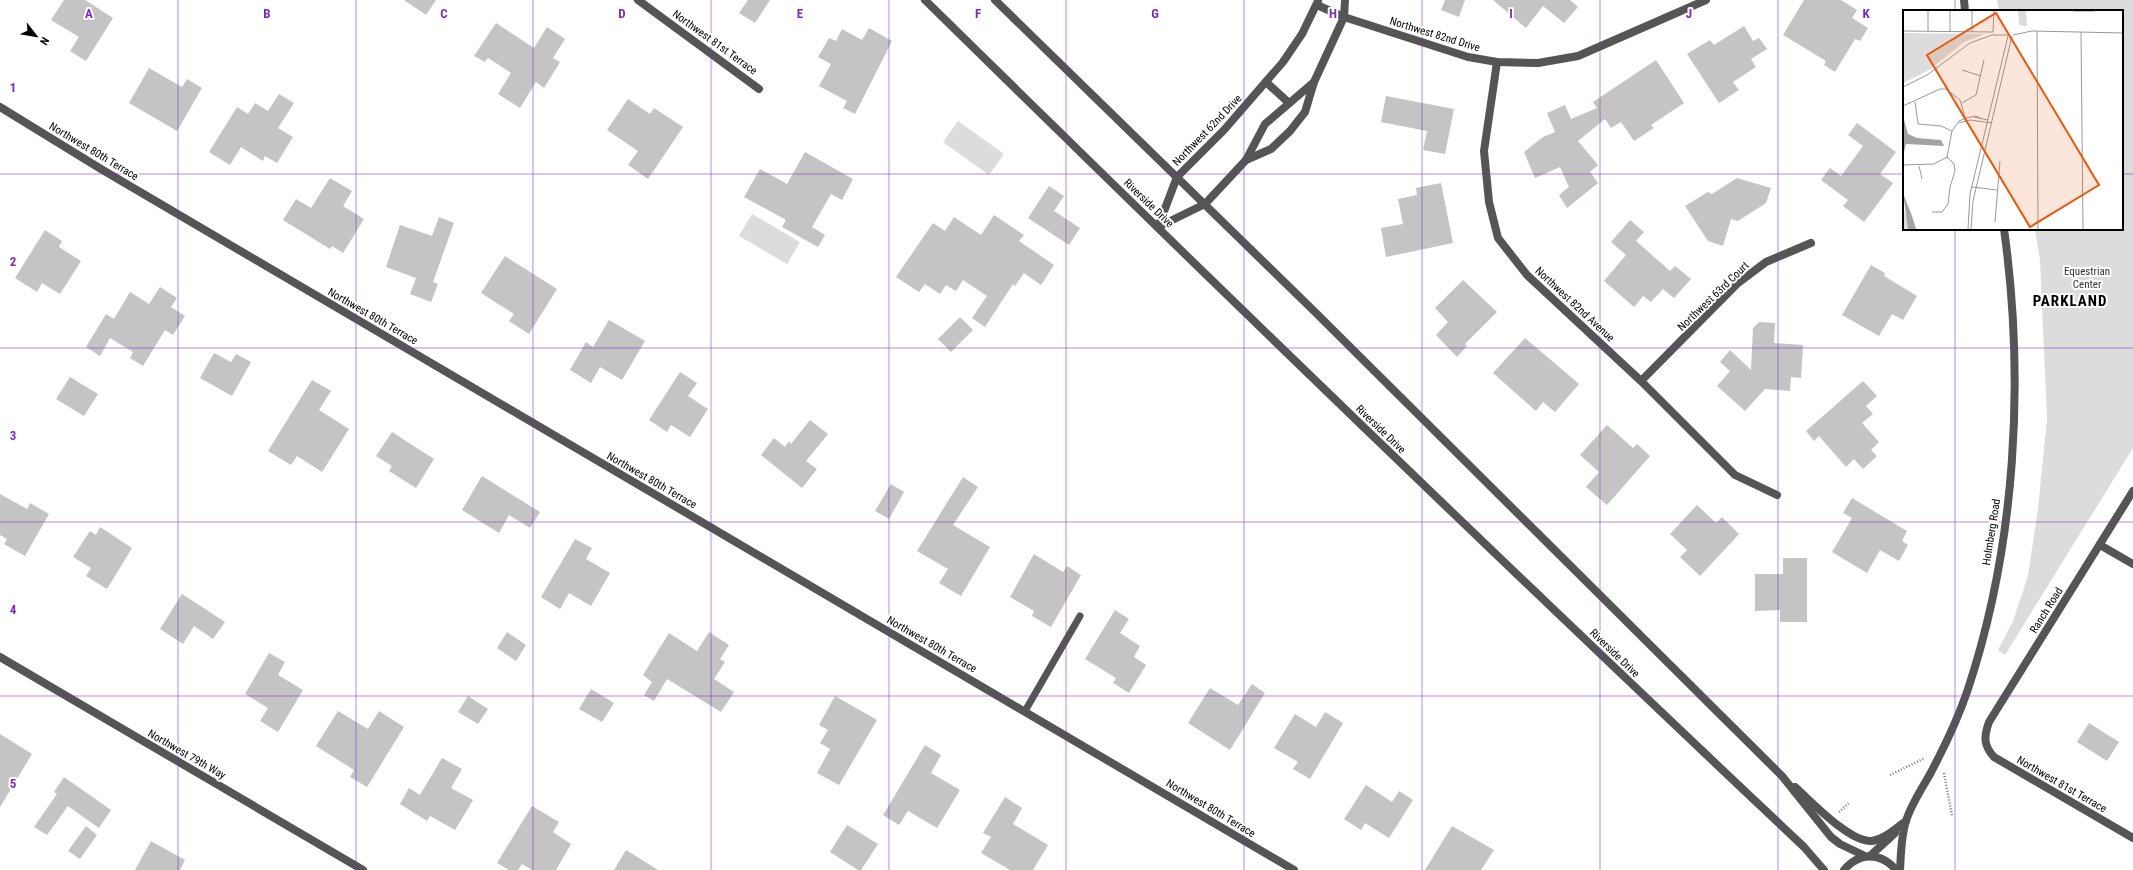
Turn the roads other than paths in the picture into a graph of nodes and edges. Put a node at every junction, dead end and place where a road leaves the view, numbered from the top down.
1 (638, 0) edge
2 (925, 0) edge
3 (995, 0) edge
4 (1345, 0) edge
5 (1706, 0) edge
6 (1964, 0) edge
7 (1317, 3) edge
8 (1965, 10) edge
9 (1344, 17) junction
10 (1497, 62) junction
11 (1266, 82) junction
12 (1314, 82) junction
13 (759, 89) dead end
14 (1289, 103) junction
15 (0, 107) edge
16 (1246, 160) junction
17 (1177, 177) junction
18 (1205, 204) junction
19 (1158, 227) junction
20 (2004, 230) edge
21 (1810, 243) dead end
22 (1642, 381) junction
23 (2133, 491) edge
24 (1777, 495) dead end
25 (2100, 545) junction
26 (2133, 564) edge
27 (1080, 616) dead end
28 (0, 657) edge
29 (1025, 711) junction
30 (1985, 743) joint
31 (1782, 776) junction
32 (1906, 821) junction
33 (2133, 838) edge
34 (1868, 856) junction
35 (362, 870) edge
36 (1294, 870) edge
37 (1824, 870) edge
38 (1844, 870) edge
39 (1896, 870) edge
40 (1900, 870) edge

1 - 13 street, Northwest 81st Terrace
2 - 19 street, Riverside Drive
3 - 17 street
4 - 9 street
5 - 10 street, Northwest 82nd Drive
6 - 8 street
7 - 9 street, Northwest 82nd Drive
7 - 11 street, Northwest 62nd Drive
9 - 10 street, Northwest 82nd Drive
9 - 12 street
10 - 22 street, Northwest 82nd Avenue
11 - 14 street
11 - 17 street, Northwest 62nd Drive
12 - 14 street
12 - 16 street
14 - 16 street
15 - 29 street, Northwest 80th Terrace
16 - 18 street
17 - 18 street
17 - 19 street, Northwest 62nd Drive
18 - 19 street
18 - 31 street
19 - 37 street, Riverside Drive
20 - 32 street, Holmberg Road
21 - 22 street, Northwest 63rd Court
22 - 24 street, Northwest 82nd Avenue
23 - 25 street, Ranch Road
25 - 26 street
25 - 30 street, Ranch Road
27 - 29 lane
28 - 35 street, Northwest 79th Way
29 - 36 street, Northwest 80th Terrace
30 - 33 street, Northwest 81st Terrace
31 - 32 street
31 - 34 street
32 - 34 street, Holmberg Road
32 - 40 street, Holmberg Road
34 - 38 street, Holmberg Road
34 - 39 street

